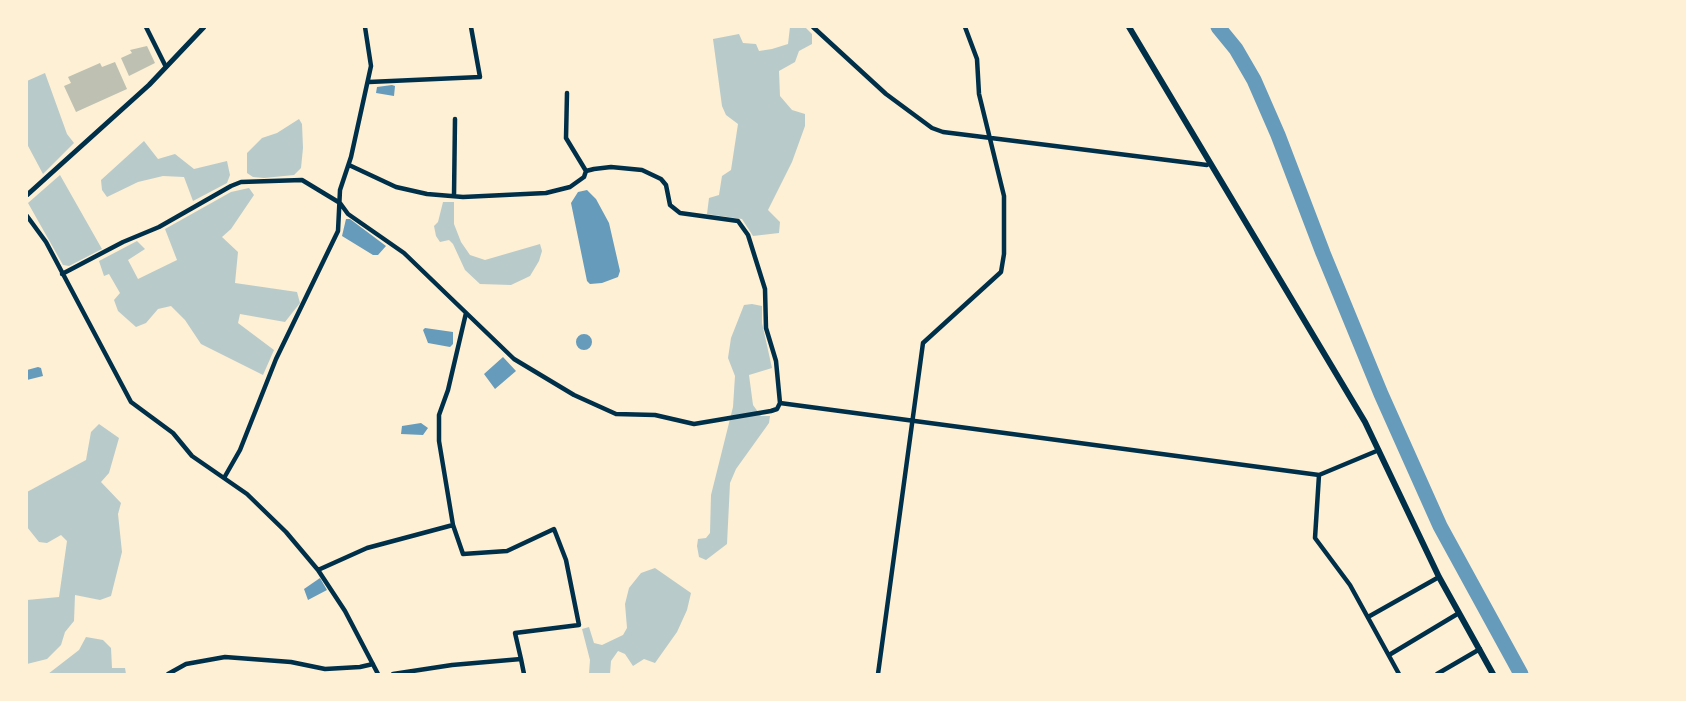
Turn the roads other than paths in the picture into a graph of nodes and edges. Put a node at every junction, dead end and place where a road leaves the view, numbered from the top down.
1 (147, 27) edge
2 (204, 27) edge
3 (365, 27) edge
4 (471, 27) edge
5 (813, 27) edge
6 (965, 27) edge
7 (1129, 27) edge
8 (166, 67) junction
9 (369, 82) junction
10 (567, 93) dead end
11 (455, 119) dead end
12 (989, 137) junction
13 (1210, 163) junction
14 (349, 165) junction
15 (586, 171) junction
16 (27, 195) edge
17 (454, 196) junction
18 (340, 203) junction
19 (27, 216) edge
20 (62, 274) junction
21 (466, 313) junction
22 (780, 404) junction
23 (912, 420) junction
24 (1379, 450) junction
25 (1319, 475) junction
26 (224, 478) junction
27 (453, 525) junction
28 (318, 570) junction
29 (1439, 577) junction
30 (1459, 613) junction
31 (1368, 617) junction
32 (1480, 649) junction
33 (1389, 655) junction
34 (521, 659) junction
35 (373, 663) junction
36 (168, 674) edge
37 (378, 674) edge
38 (393, 674) edge
39 (524, 674) edge
40 (878, 674) edge
41 (1399, 674) edge
42 (1437, 674) edge
43 (1493, 674) edge

1 - 8 street
2 - 8 street
3 - 9 street
4 - 9 street
5 - 12 street
6 - 12 street
7 - 13 main road
8 - 16 street
9 - 14 street
10 - 15 street
11 - 17 street
12 - 13 street
12 - 23 street
13 - 24 main road
14 - 17 street
14 - 18 street
15 - 17 street
15 - 22 street
18 - 20 street
18 - 21 street
18 - 26 street
19 - 20 street
20 - 26 street
21 - 22 street
21 - 27 street
22 - 23 street
23 - 25 street
23 - 40 street
24 - 25 street
24 - 29 main road
25 - 31 street
26 - 28 street
27 - 28 street
27 - 34 street
28 - 35 street
29 - 30 main road
29 - 31 street
30 - 32 main road
30 - 33 street
31 - 33 street
32 - 42 street
32 - 43 main road
33 - 41 street
34 - 38 street
34 - 39 street
35 - 36 street
35 - 37 street

